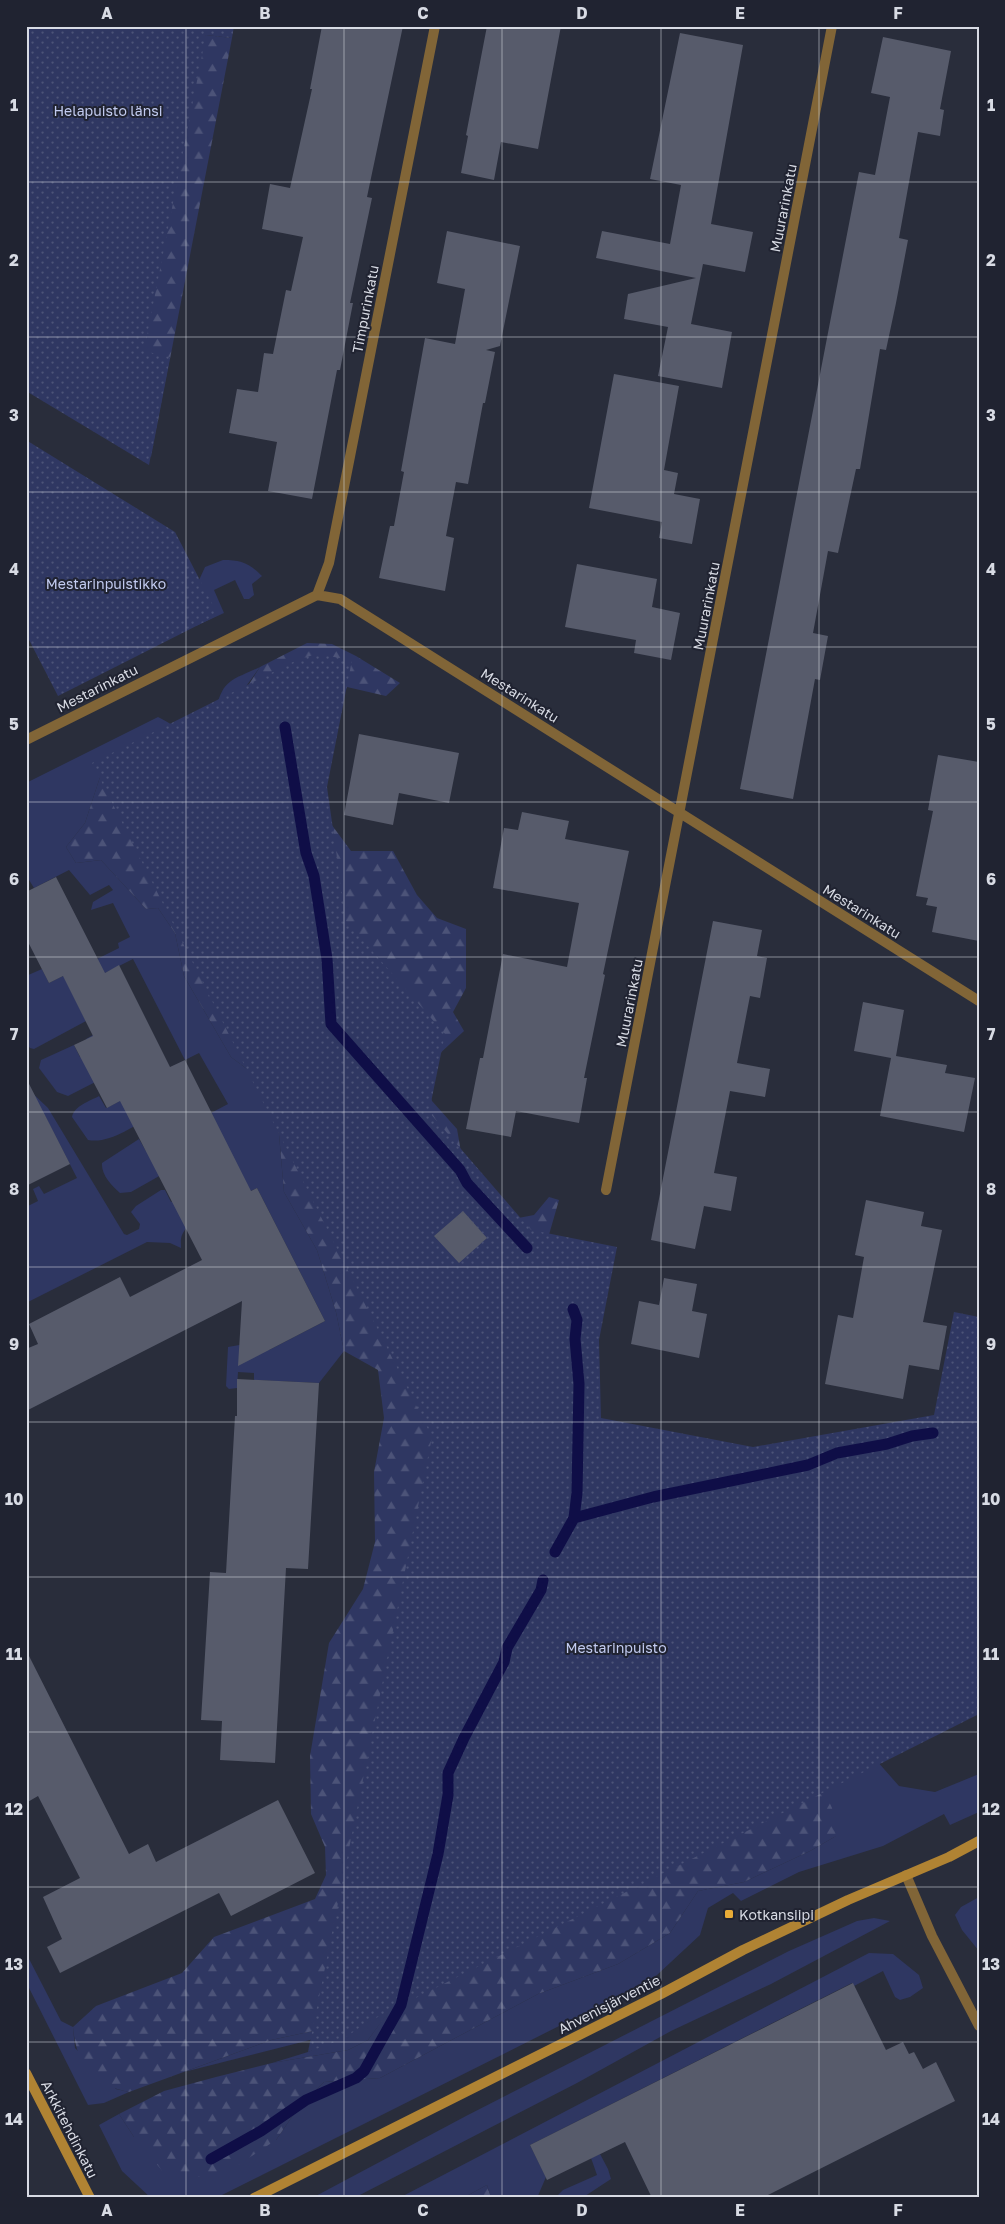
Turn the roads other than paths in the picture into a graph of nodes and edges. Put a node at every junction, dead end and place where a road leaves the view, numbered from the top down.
1 (435, 26) edge
2 (832, 26) edge
3 (318, 595) junction
4 (26, 740) edge
5 (680, 812) junction
6 (979, 1001) edge
7 (606, 1190) dead end
8 (979, 1841) edge
9 (906, 1875) junction
10 (979, 2026) edge
11 (26, 2073) edge
12 (90, 2198) edge
13 (254, 2198) edge

1 - 3 street, Timpurinkatu
2 - 5 street, Muurarinkatu
3 - 4 street, Mestarinkatu
3 - 5 street, Mestarinkatu
5 - 6 street, Mestarinkatu
5 - 7 street, Muurarinkatu
8 - 9 main road, Ahvenisjärventie
9 - 10 street
9 - 13 main road, Ahvenisjärventie
11 - 12 main road, Arkkitehdinkatu

